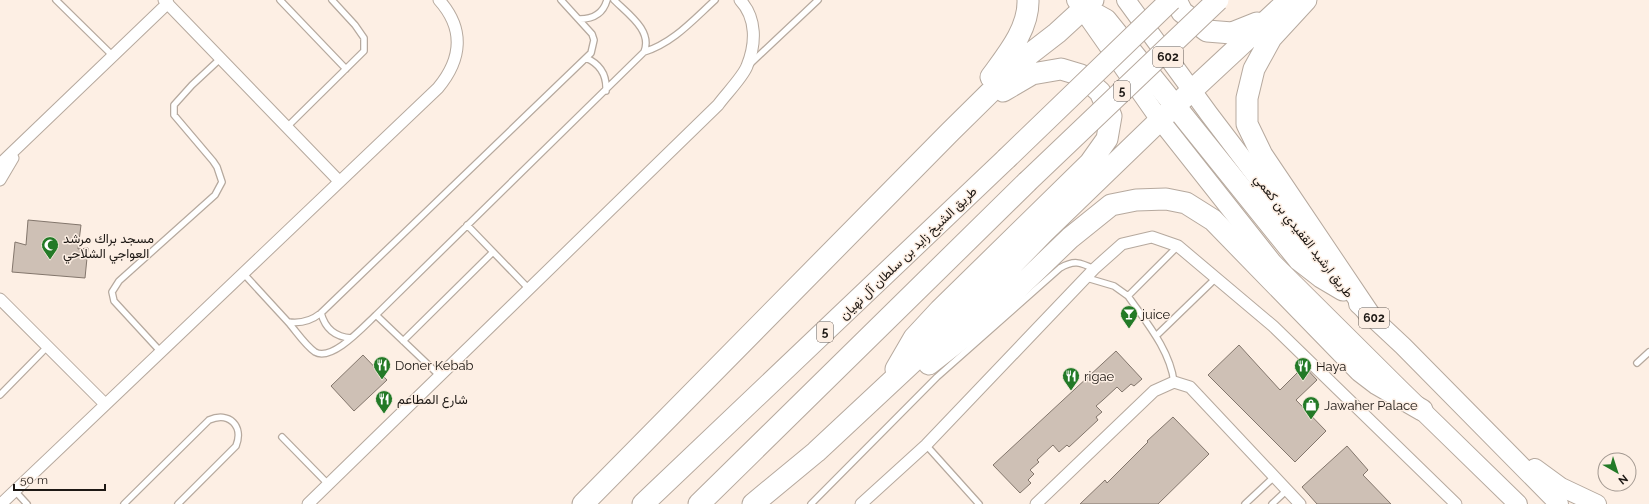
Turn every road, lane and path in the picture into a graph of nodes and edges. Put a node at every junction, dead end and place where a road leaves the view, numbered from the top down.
1 (56, 0) edge
2 (280, 0) edge
3 (332, 0) edge
4 (439, 0) edge
5 (561, 0) edge
6 (607, 0) edge
7 (614, 0) edge
8 (715, 0) edge
9 (740, 0) edge
10 (818, 0) edge
11 (1028, 0) edge
12 (1103, 0) edge
13 (1126, 0) edge
14 (1171, 0) edge
15 (1176, 0) edge
16 (1218, 0) edge
17 (1289, 0) edge
18 (1306, 0) edge
19 (166, 2) edge
20 (1084, 3) edge
21 (1270, 18) junction
22 (580, 19) junction
23 (644, 52) junction
24 (113, 56) junction
25 (221, 58) junction
26 (586, 58) junction
27 (747, 67) junction
28 (346, 68) junction
29 (1192, 90) junction
30 (606, 91) junction
31 (1176, 106) junction
32 (971, 112) junction
33 (1160, 120) junction
34 (287, 127) junction
35 (950, 132) junction
36 (20, 147) junction
37 (0, 164) edge
38 (0, 180) edge
39 (339, 181) junction
40 (467, 225) junction
41 (1178, 246) junction
42 (493, 252) junction
43 (1094, 269) junction
44 (243, 272) junction
45 (1087, 278) junction
46 (1216, 278) junction
47 (530, 289) junction
48 (1343, 290) junction
49 (1128, 296) junction
50 (0, 299) edge
51 (321, 313) junction
52 (1370, 314) junction
53 (376, 315) junction
54 (288, 322) junction
55 (1156, 336) junction
56 (351, 338) junction
57 (403, 341) junction
58 (49, 346) junction
59 (160, 351) junction
60 (1649, 352) edge
61 (1638, 363) dead end
62 (440, 376) junction
63 (1174, 382) junction
64 (885, 389) junction
65 (0, 395) edge
66 (105, 404) junction
67 (1422, 410) junction
68 (1475, 419) junction
69 (1447, 434) junction
70 (282, 437) dead end
71 (926, 445) junction
72 (1274, 477) junction
73 (328, 484) junction
74 (1287, 490) junction
75 (15, 491) junction
76 (1, 504) edge
77 (27, 504) edge
78 (124, 504) edge
79 (178, 504) edge
80 (308, 504) edge
81 (583, 504) edge
82 (643, 504) edge
83 (699, 504) edge
84 (753, 504) edge
85 (811, 504) edge
86 (861, 504) edge
87 (979, 504) edge
88 (1036, 504) edge
89 (1245, 504) edge
90 (1272, 504) edge
91 (1300, 504) edge
92 (1456, 504) edge
93 (1502, 504) edge
94 (1518, 504) edge
95 (1559, 504) edge
96 (1596, 504) edge

1 - 24 lane
2 - 28 lane
3 - 28 lane
4 - 39 street
5 - 22 lane
6 - 22 lane
7 - 23 lane
8 - 23 lane
9 - 27 street
10 - 27 lane
11 - 35 highway
12 - 29 highway
13 - 29 main road, 602
14 - 82 highway, طريق الشيخ زايد بن سلطان آل نهيان / 5, bridge
15 - 21 highway
16 - 83 highway, 5, bridge
17 - 21 highway
18 - 52 highway
19 - 24 street
19 - 25 street
20 - 31 highway
20 - 32 highway
20 - 33 main road, 602
21 - 29 highway
22 - 26 lane
23 - 30 lane
24 - 36 street
25 - 34 street
25 - 59 lane
26 - 30 lane
26 - 51 lane
27 - 47 street
28 - 34 lane
29 - 31 highway
29 - 48 main road, طريق ارشيد القفيدي بن كعمي / 602
30 - 40 lane
31 - 33 highway
31 - 48 highway
32 - 35 highway
32 - 64 highway
33 - 64 highway
33 - 67 main road, 602
34 - 39 street
35 - 81 highway
36 - 37 street
36 - 38 street
39 - 44 street
40 - 42 lane
40 - 53 lane
41 - 43 street
41 - 46 street
41 - 49 lane
42 - 47 lane
42 - 57 lane
43 - 45 street
43 - 85 lane
44 - 54 lane
44 - 59 street
45 - 49 lane
45 - 71 street
46 - 55 lane
46 - 92 street
47 - 62 street
48 - 52 main road, طريق ارشيد القفيدي بن كعمي / 602
49 - 55 lane
50 - 58 street
51 - 54 lane
51 - 56 lane
52 - 68 main road, طريق ارشيد القفيدي بن كعمي / 602
53 - 56 lane
53 - 57 lane
54 - 56 lane
55 - 63 lane
57 - 62 lane
58 - 65 lane
58 - 66 street
59 - 66 street
60 - 61 lane
62 - 73 street
63 - 72 street
63 - 88 street
64 - 67 highway
64 - 84 highway
66 - 75 street
67 - 69 main road, 602
68 - 95 main road, طريق ارشيد القفيدي بن كعمي / 602
68 - 96 main road
69 - 93 main road
69 - 94 main road, 602
70 - 73 lane
71 - 86 street
71 - 87 lane
72 - 74 street
72 - 89 lane
73 - 80 street
74 - 90 lane
74 - 91 street
75 - 76 street
75 - 77 lane
78 - 79 lane

